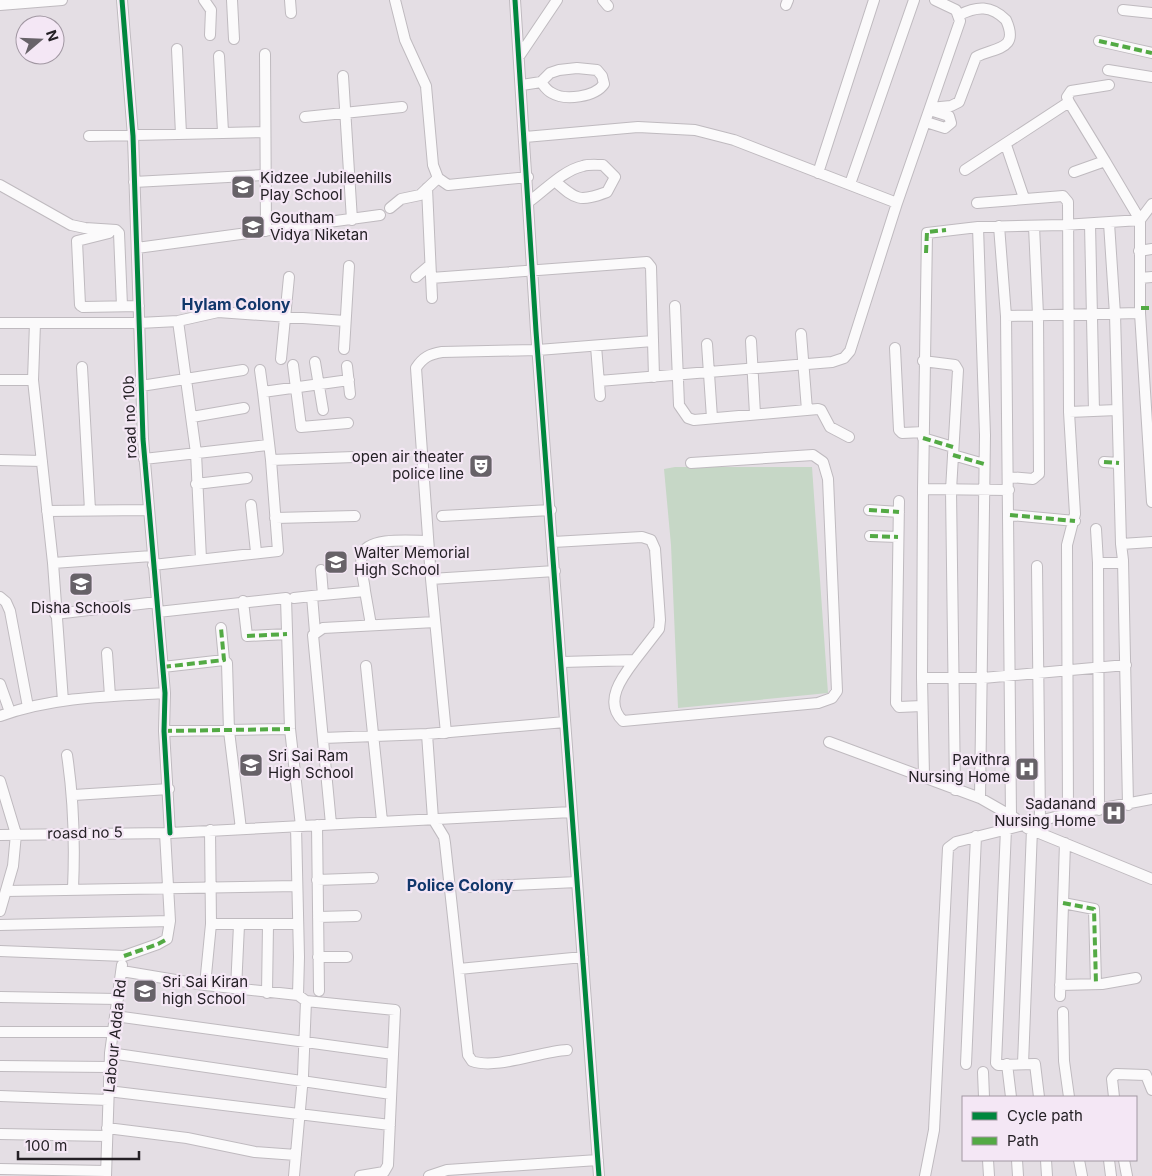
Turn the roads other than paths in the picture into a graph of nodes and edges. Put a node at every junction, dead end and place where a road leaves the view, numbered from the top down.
1 (62, 0) edge
2 (122, 0) edge
3 (204, 0) edge
4 (232, 0) edge
5 (290, 0) edge
6 (516, 0) edge
7 (557, 0) edge
8 (874, 0) edge
9 (914, 0) edge
10 (934, 0) edge
11 (396, 2) edge
12 (0, 5) edge
13 (1123, 10) dead end
14 (291, 13) dead end
15 (1152, 13) edge
16 (959, 15) junction
17 (210, 35) dead end
18 (234, 39) dead end
19 (1099, 40) dead end
20 (177, 49) dead end
21 (1152, 52) edge
22 (265, 54) dead end
23 (520, 55) junction
24 (219, 56) dead end
25 (1108, 70) dead end
26 (343, 76) dead end
27 (1152, 77) edge
28 (541, 82) junction
29 (522, 85) junction
30 (1109, 85) dead end
31 (1069, 102) junction
32 (402, 107) dead end
33 (930, 109) junction
34 (345, 112) junction
35 (305, 116) dead end
36 (926, 122) junction
37 (223, 132) junction
38 (265, 132) junction
39 (181, 134) junction
40 (89, 136) dead end
41 (133, 136) junction
42 (525, 136) junction
43 (1006, 145) junction
44 (1105, 161) junction
45 (965, 170) dead end
46 (1074, 172) dead end
47 (818, 173) junction
48 (264, 175) junction
49 (528, 177) junction
50 (438, 178) junction
51 (134, 182) junction
52 (556, 182) junction
53 (850, 184) junction
54 (0, 185) edge
55 (427, 188) junction
56 (1024, 198) junction
57 (530, 201) junction
58 (897, 202) junction
59 (977, 203) dead end
60 (1152, 204) edge
61 (390, 208) dead end
62 (380, 215) dead end
63 (1152, 218) edge
64 (352, 220) junction
65 (1140, 220) junction
66 (1090, 224) junction
67 (1109, 224) junction
68 (1069, 225) junction
69 (999, 226) junction
70 (1034, 226) junction
71 (978, 227) junction
72 (114, 230) junction
73 (266, 231) junction
74 (137, 248) junction
75 (1152, 249) edge
76 (1139, 251) junction
77 (430, 265) junction
78 (349, 266) dead end
79 (533, 271) junction
80 (416, 277) dead end
81 (289, 278) dead end
82 (430, 278) junction
83 (1140, 278) junction
84 (1152, 278) edge
85 (432, 298) dead end
86 (122, 306) junction
87 (139, 306) junction
88 (675, 306) dead end
89 (1152, 308) edge
90 (1141, 310) junction
91 (1091, 314) junction
92 (1114, 314) junction
93 (1069, 315) junction
94 (284, 316) junction
95 (1006, 316) junction
96 (1038, 316) junction
97 (178, 321) junction
98 (345, 321) junction
99 (0, 322) edge
100 (35, 323) junction
101 (139, 323) junction
102 (801, 334) dead end
103 (653, 341) junction
104 (752, 341) dead end
105 (707, 344) dead end
106 (596, 346) junction
107 (895, 348) dead end
108 (344, 349) dead end
109 (538, 350) junction
110 (281, 359) dead end
111 (923, 361) junction
112 (315, 362) dead end
113 (294, 365) dead end
114 (804, 365) junction
115 (347, 366) dead end
116 (82, 367) dead end
117 (753, 369) junction
118 (242, 370) dead end
119 (260, 370) dead end
120 (709, 373) junction
121 (677, 375) junction
122 (654, 377) junction
123 (0, 380) edge
124 (33, 380) junction
125 (186, 380) junction
126 (348, 380) junction
127 (599, 381) junction
128 (318, 385) junction
129 (141, 386) junction
130 (296, 388) junction
131 (263, 392) junction
132 (350, 394) dead end
133 (600, 396) dead end
134 (1148, 396) edge
135 (244, 408) dead end
136 (322, 410) dead end
137 (807, 410) junction
138 (1117, 410) junction
139 (1094, 411) junction
140 (1070, 412) junction
141 (756, 414) junction
142 (192, 417) junction
143 (712, 418) junction
144 (348, 423) dead end
145 (924, 435) junction
146 (850, 438) dead end
147 (268, 444) junction
148 (953, 451) junction
149 (196, 453) junction
150 (354, 457) dead end
151 (144, 459) junction
152 (0, 460) edge
153 (271, 460) junction
154 (42, 461) junction
155 (1104, 462) dead end
156 (691, 463) dead end
157 (1119, 463) junction
158 (984, 464) junction
159 (1009, 477) junction
160 (247, 478) dead end
161 (196, 484) junction
162 (922, 489) junction
163 (952, 490) junction
164 (983, 490) junction
165 (1010, 490) junction
166 (1152, 502) edge
167 (252, 505) dead end
168 (90, 510) junction
169 (148, 510) junction
170 (551, 510) junction
171 (869, 510) dead end
172 (47, 511) junction
173 (1010, 515) junction
174 (355, 516) dead end
175 (442, 516) dead end
176 (276, 518) junction
177 (1075, 521) junction
178 (1096, 529) dead end
179 (870, 536) dead end
180 (898, 537) junction
181 (428, 541) junction
182 (554, 542) junction
183 (1152, 542) edge
184 (1121, 544) junction
185 (256, 552) junction
186 (201, 559) junction
187 (153, 560) junction
188 (53, 563) junction
189 (1098, 563) junction
190 (1123, 563) junction
191 (1037, 566) dead end
192 (321, 570) dead end
193 (555, 571) junction
194 (431, 579) junction
195 (365, 590) junction
196 (323, 595) junction
197 (312, 596) junction
198 (294, 598) dead end
199 (2, 601) edge
200 (243, 602) junction
201 (157, 607) junction
202 (55, 614) junction
203 (435, 622) junction
204 (371, 625) junction
205 (221, 628) dead end
206 (316, 632) junction
207 (287, 634) junction
208 (107, 654) dead end
209 (224, 660) junction
210 (635, 660) junction
211 (562, 662) junction
212 (1126, 665) junction
213 (366, 666) dead end
214 (162, 667) junction
215 (1097, 667) junction
216 (1068, 669) junction
217 (1040, 672) junction
218 (1010, 674) junction
219 (922, 678) junction
220 (954, 678) junction
221 (983, 678) junction
222 (0, 684) edge
223 (165, 693) junction
224 (110, 696) junction
225 (63, 701) junction
226 (922, 706) junction
227 (28, 707) junction
228 (10, 712) junction
229 (0, 716) edge
230 (565, 722) junction
231 (290, 729) junction
232 (164, 731) junction
233 (229, 731) junction
234 (446, 732) junction
235 (426, 734) junction
236 (373, 736) junction
237 (323, 738) junction
238 (829, 742) dead end
239 (67, 755) dead end
240 (924, 776) junction
241 (0, 781) edge
242 (169, 789) junction
243 (955, 790) junction
244 (74, 795) junction
245 (980, 798) junction
246 (1152, 799) edge
247 (1128, 805) junction
248 (1099, 810) junction
249 (572, 812) junction
250 (1068, 815) junction
251 (1011, 816) junction
252 (433, 819) junction
253 (382, 821) junction
254 (1040, 821) junction
255 (331, 824) junction
256 (317, 825) junction
257 (298, 826) junction
258 (1027, 826) junction
259 (241, 829) junction
260 (1006, 829) junction
261 (210, 830) junction
262 (76, 833) junction
263 (167, 833) junction
264 (16, 834) junction
265 (0, 835) edge
266 (976, 836) junction
267 (1064, 843) junction
268 (373, 878) dead end
269 (1152, 879) edge
270 (317, 880) junction
271 (577, 882) junction
272 (168, 886) junction
273 (297, 886) junction
274 (211, 887) junction
275 (469, 887) dead end
276 (73, 889) junction
277 (6, 891) junction
278 (1063, 903) junction
279 (0, 911) edge
280 (356, 916) dead end
281 (318, 917) junction
282 (170, 920) junction
283 (211, 924) junction
284 (268, 924) junction
285 (298, 924) junction
286 (0, 925) edge
287 (239, 925) junction
288 (0, 951) edge
289 (124, 956) junction
290 (318, 957) junction
291 (347, 957) dead end
292 (583, 957) junction
293 (459, 969) junction
294 (122, 971) junction
295 (1136, 978) dead end
296 (1096, 984) junction
297 (205, 985) junction
298 (1060, 985) junction
299 (236, 989) junction
300 (319, 991) dead end
301 (267, 993) junction
302 (1060, 996) dead end
303 (0, 997) edge
304 (302, 998) junction
305 (118, 999) junction
306 (1063, 1012) dead end
307 (115, 1016) junction
308 (0, 1032) edge
309 (113, 1032) junction
310 (304, 1042) junction
311 (567, 1050) dead end
312 (110, 1053) junction
313 (393, 1054) junction
314 (966, 1064) dead end
315 (1007, 1064) junction
316 (1023, 1064) junction
317 (0, 1066) edge
318 (109, 1067) junction
319 (983, 1072) dead end
320 (302, 1080) junction
321 (1152, 1090) edge
322 (391, 1094) junction
323 (0, 1096) edge
324 (108, 1096) junction
325 (984, 1096) edge
326 (1010, 1096) edge
327 (1039, 1096) edge
328 (1069, 1096) edge
329 (1114, 1096) edge
330 (298, 1114) junction
331 (390, 1125) junction
332 (107, 1132) junction
333 (0, 1134) edge
334 (296, 1155) junction
335 (598, 1160) junction
336 (988, 1161) edge
337 (1017, 1161) edge
338 (1046, 1161) edge
339 (1079, 1161) edge
340 (1109, 1161) edge
341 (1124, 1161) edge
342 (0, 1168) edge
343 (106, 1174) edge
344 (294, 1176) edge
345 (360, 1176) edge
346 (429, 1176) edge
347 (600, 1176) edge
348 (925, 1176) edge
349 (990, 1176) edge
350 (1018, 1176) edge
351 (1048, 1176) edge
352 (1082, 1176) edge
353 (1111, 1176) edge
354 (1127, 1176) edge

1 - 12 street
2 - 41 street, road no 10b
3 - 17 street
4 - 18 street
5 - 14 street
6 - 23 street
7 - 23 street
8 - 47 street
9 - 53 street
10 - 16 street
11 - 50 street
13 - 15 street
16 - 33 street
16 - 33 street
19 - 21 street
20 - 39 street
22 - 38 street
23 - 29 street
24 - 37 street
25 - 27 street
26 - 34 street
28 - 28 street
28 - 29 street
29 - 42 street
30 - 31 street
31 - 43 street
31 - 44 street
32 - 34 street
33 - 36 street
33 - 36 street
34 - 35 street
34 - 64 street
36 - 58 street
37 - 38 street
37 - 39 street
38 - 48 street
39 - 41 street
40 - 41 street
41 - 51 street, road no 10b
42 - 47 street
42 - 49 street
43 - 45 street
43 - 56 street
44 - 46 street
44 - 65 street
47 - 53 street
48 - 51 street
48 - 73 street
49 - 50 street
49 - 57 street
50 - 55 street
51 - 74 street, road no 10b
52 - 52 street
52 - 57 street
53 - 58 street
54 - 72 street
55 - 61 street
55 - 77 street
56 - 59 street
56 - 68 street
57 - 79 street
58 - 114 street
60 - 65 street
62 - 64 street
63 - 65 street
64 - 73 street
65 - 67 street
65 - 76 street
66 - 67 street
66 - 68 street
66 - 91 street
67 - 92 street
68 - 70 street
68 - 93 street
69 - 70 street
69 - 71 street
69 - 95 street
70 - 96 street
71 - 111 street
71 - 158 street
72 - 86 street
72 - 86 street
73 - 74 street
74 - 87 street, road no 10b
75 - 76 street
76 - 83 street
77 - 80 street
77 - 82 street
78 - 98 street
79 - 82 street
79 - 103 street
79 - 109 street
81 - 94 street
82 - 85 street
83 - 84 street
83 - 90 street
86 - 87 street
87 - 101 street, road no 10b
88 - 121 street
89 - 90 street
90 - 92 street
90 - 134 street
91 - 92 street
91 - 93 street
91 - 139 street
92 - 138 street
93 - 96 street
93 - 140 street
94 - 97 street
94 - 98 street
94 - 110 street
95 - 96 street
95 - 159 street
96 - 159 street
97 - 101 street
97 - 125 street
98 - 108 street
99 - 100 street
100 - 101 street
100 - 124 street
101 - 129 street, road no 10b
102 - 114 street
103 - 106 street
103 - 122 street
104 - 117 street
105 - 120 street
106 - 109 street
106 - 127 street
107 - 145 street
109 - 170 street
109 - 181 street
111 - 145 street
111 - 148 street
112 - 128 street
113 - 130 street
114 - 117 street
114 - 137 street
115 - 126 street
116 - 168 street
117 - 120 street
117 - 141 street
118 - 125 street
119 - 131 street
120 - 121 street
120 - 143 street
121 - 122 street
121 - 143 street
122 - 127 street
123 - 124 street
124 - 154 street
125 - 129 street
125 - 142 street
126 - 128 street
126 - 132 street
127 - 133 street
128 - 130 street
128 - 136 street
129 - 151 street, road no 10b
130 - 131 street
130 - 144 street
131 - 147 street
134 - 166 street
135 - 142 street
137 - 141 street
137 - 146 street
138 - 139 street
138 - 157 street
139 - 140 street
140 - 177 street
141 - 143 street
142 - 149 street
145 - 148 street
145 - 162 street
147 - 149 street
147 - 153 street
148 - 158 street
148 - 163 street
149 - 151 street
149 - 161 street
150 - 153 street
151 - 169 street, road no 10b
152 - 154 street
153 - 176 street
154 - 172 street
155 - 157 street
156 - 210 street
157 - 184 street
158 - 164 street
159 - 165 street
160 - 161 street
161 - 186 street
162 - 163 street
162 - 219 street
163 - 164 street
163 - 220 street
164 - 165 street
164 - 221 street
165 - 173 street
167 - 185 street
168 - 169 street
168 - 172 street
169 - 187 street, road no 10b
170 - 175 street
170 - 182 street
171 - 180 street
172 - 188 street
173 - 177 street
173 - 218 street
174 - 176 street
176 - 185 street
177 - 216 street
178 - 189 street
179 - 180 street
180 - 226 street
181 - 194 street
181 - 195 street
182 - 193 street
182 - 210 street
183 - 184 street
184 - 190 street
185 - 186 street
186 - 187 street
187 - 188 street
187 - 201 street, road no 10b
188 - 202 street
189 - 190 street
189 - 215 street
190 - 212 street
191 - 217 street
192 - 196 street
193 - 194 street
193 - 211 street
194 - 203 street
195 - 196 street
195 - 204 street
196 - 197 street
197 - 198 street
197 - 206 street
199 - 227 street
200 - 201 street
200 - 207 street
200 - 207 street
201 - 202 street
201 - 214 street, road no 10b
202 - 225 street
203 - 204 street
203 - 234 street
204 - 206 street
205 - 209 street
206 - 237 street
207 - 231 street
208 - 224 street
209 - 214 street
209 - 233 street
210 - 211 street
211 - 230 street
212 - 215 street
212 - 247 street
213 - 236 street
214 - 223 street, road no 10b
215 - 216 street
215 - 248 street
216 - 217 street
216 - 250 street
217 - 218 street
217 - 254 street
218 - 221 street
218 - 251 street
219 - 220 street
219 - 226 street
220 - 221 street
220 - 243 street
221 - 245 street
222 - 228 street
223 - 224 street
223 - 232 street, road no 10b
224 - 225 street
225 - 227 street
226 - 240 street
227 - 228 street
228 - 229 street
230 - 234 street
230 - 249 street
231 - 233 street
231 - 257 street
232 - 233 street
232 - 242 street, road no 10b
233 - 259 street
234 - 235 street
235 - 236 street
235 - 252 street
236 - 237 street
236 - 253 street
237 - 255 street
238 - 240 street
239 - 244 street
240 - 243 street
241 - 264 street
242 - 244 street
242 - 263 street, road no 10b
243 - 245 street
244 - 262 street
245 - 251 street
246 - 247 street
247 - 248 street
248 - 250 street
249 - 252 street, roasd no 5
249 - 271 street
250 - 254 street
251 - 258 street
252 - 253 street, roasd no 5
252 - 293 street
253 - 255 street, roasd no 5
254 - 258 street
255 - 256 street, roasd no 5
256 - 257 street, roasd no 5
256 - 270 street
257 - 259 street, roasd no 5
257 - 273 street
258 - 260 street
258 - 267 street
258 - 316 street
259 - 261 street, roasd no 5
260 - 266 street
260 - 315 street
261 - 263 street, roasd no 5
261 - 274 street
262 - 263 street, roasd no 5
262 - 264 street, roasd no 5
262 - 276 street
263 - 272 street, road no 10b
264 - 265 street, roasd no 5
264 - 277 street
266 - 314 street
266 - 348 street
267 - 269 street
267 - 278 street
268 - 270 street
270 - 281 street
271 - 275 street
271 - 292 street
272 - 274 street
272 - 276 street
272 - 282 street, road no 10b
273 - 274 street
273 - 285 street
274 - 283 street
276 - 277 street
277 - 279 street
278 - 296 street
278 - 298 street
280 - 281 street
281 - 290 street
282 - 286 street
282 - 289 street
283 - 287 street
283 - 297 street
284 - 285 street
284 - 287 street
284 - 301 street
285 - 304 street
287 - 299 street
288 - 289 street
289 - 294 street, Labour Adda Rd
290 - 291 street
290 - 300 street
292 - 293 street
292 - 335 street
293 - 311 street
294 - 297 street
294 - 305 street, Labour Adda Rd
295 - 296 street
296 - 298 street
297 - 299 street
298 - 302 street
299 - 301 street
301 - 304 street
303 - 305 street
304 - 310 street
304 - 313 street
305 - 307 street, Labour Adda Rd
306 - 328 street
307 - 309 street, Labour Adda Rd
307 - 310 street
308 - 309 street
309 - 312 street, Labour Adda Rd
310 - 313 street
310 - 320 street
312 - 318 street, Labour Adda Rd
312 - 320 street
313 - 322 street
315 - 316 street
315 - 326 street
316 - 327 street
317 - 318 street
318 - 324 street, Labour Adda Rd
319 - 325 street
320 - 322 street
320 - 330 street
321 - 329 street
322 - 331 street
323 - 324 street
324 - 330 street
324 - 332 street, Labour Adda Rd
330 - 331 street
330 - 334 street
331 - 345 street
332 - 333 street
332 - 334 street
332 - 343 street, Labour Adda Rd
334 - 344 street
335 - 346 street
335 - 347 street
336 - 349 street
337 - 350 street
338 - 351 street
339 - 352 street
340 - 353 street
341 - 354 street
342 - 343 street

